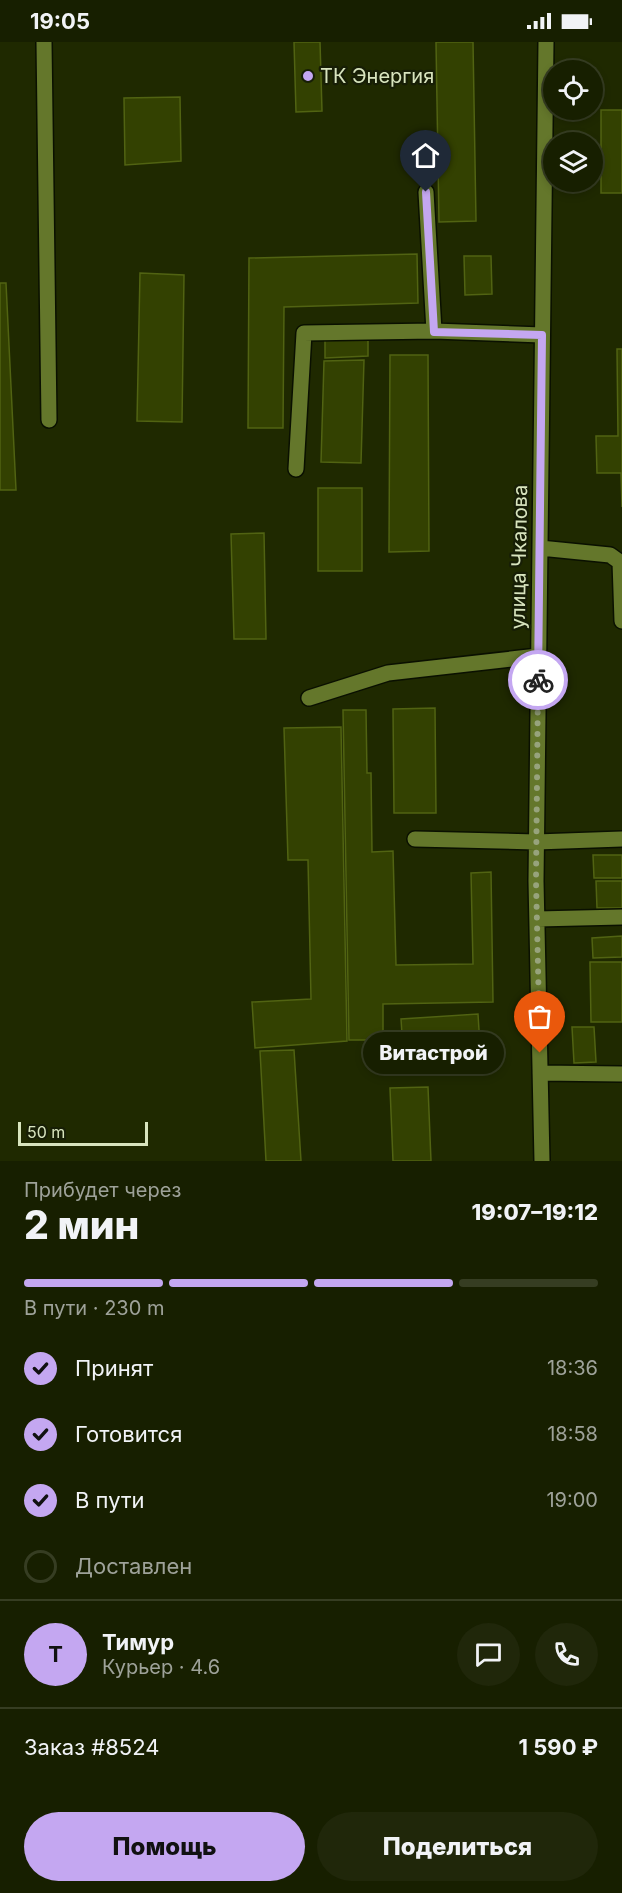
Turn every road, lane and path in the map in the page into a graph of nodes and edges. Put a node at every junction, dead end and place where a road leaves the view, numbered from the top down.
1 (44, 42) edge
2 (546, 42) edge
3 (426, 192) dead end
4 (434, 332) junction
5 (542, 335) junction
6 (49, 420) dead end
7 (296, 469) dead end
8 (540, 548) junction
9 (622, 621) edge
10 (538, 656) junction
11 (309, 698) dead end
12 (415, 839) dead end
13 (622, 839) edge
14 (536, 842) junction
15 (622, 916) edge
16 (537, 919) junction
17 (540, 1073) junction
18 (622, 1074) edge
19 (542, 1161) edge

1 - 6 street
2 - 5 street, улица Чкалова
3 - 4 street
4 - 5 street
4 - 7 street
5 - 8 street, улица Чкалова
8 - 9 street
8 - 10 street, улица Чкалова
10 - 11 street
10 - 14 street, улица Чкалова
12 - 14 street
13 - 14 street
14 - 16 street, улица Чкалова
15 - 16 street
16 - 17 street, улица Чкалова
17 - 18 street
17 - 19 street, улица Чкалова

